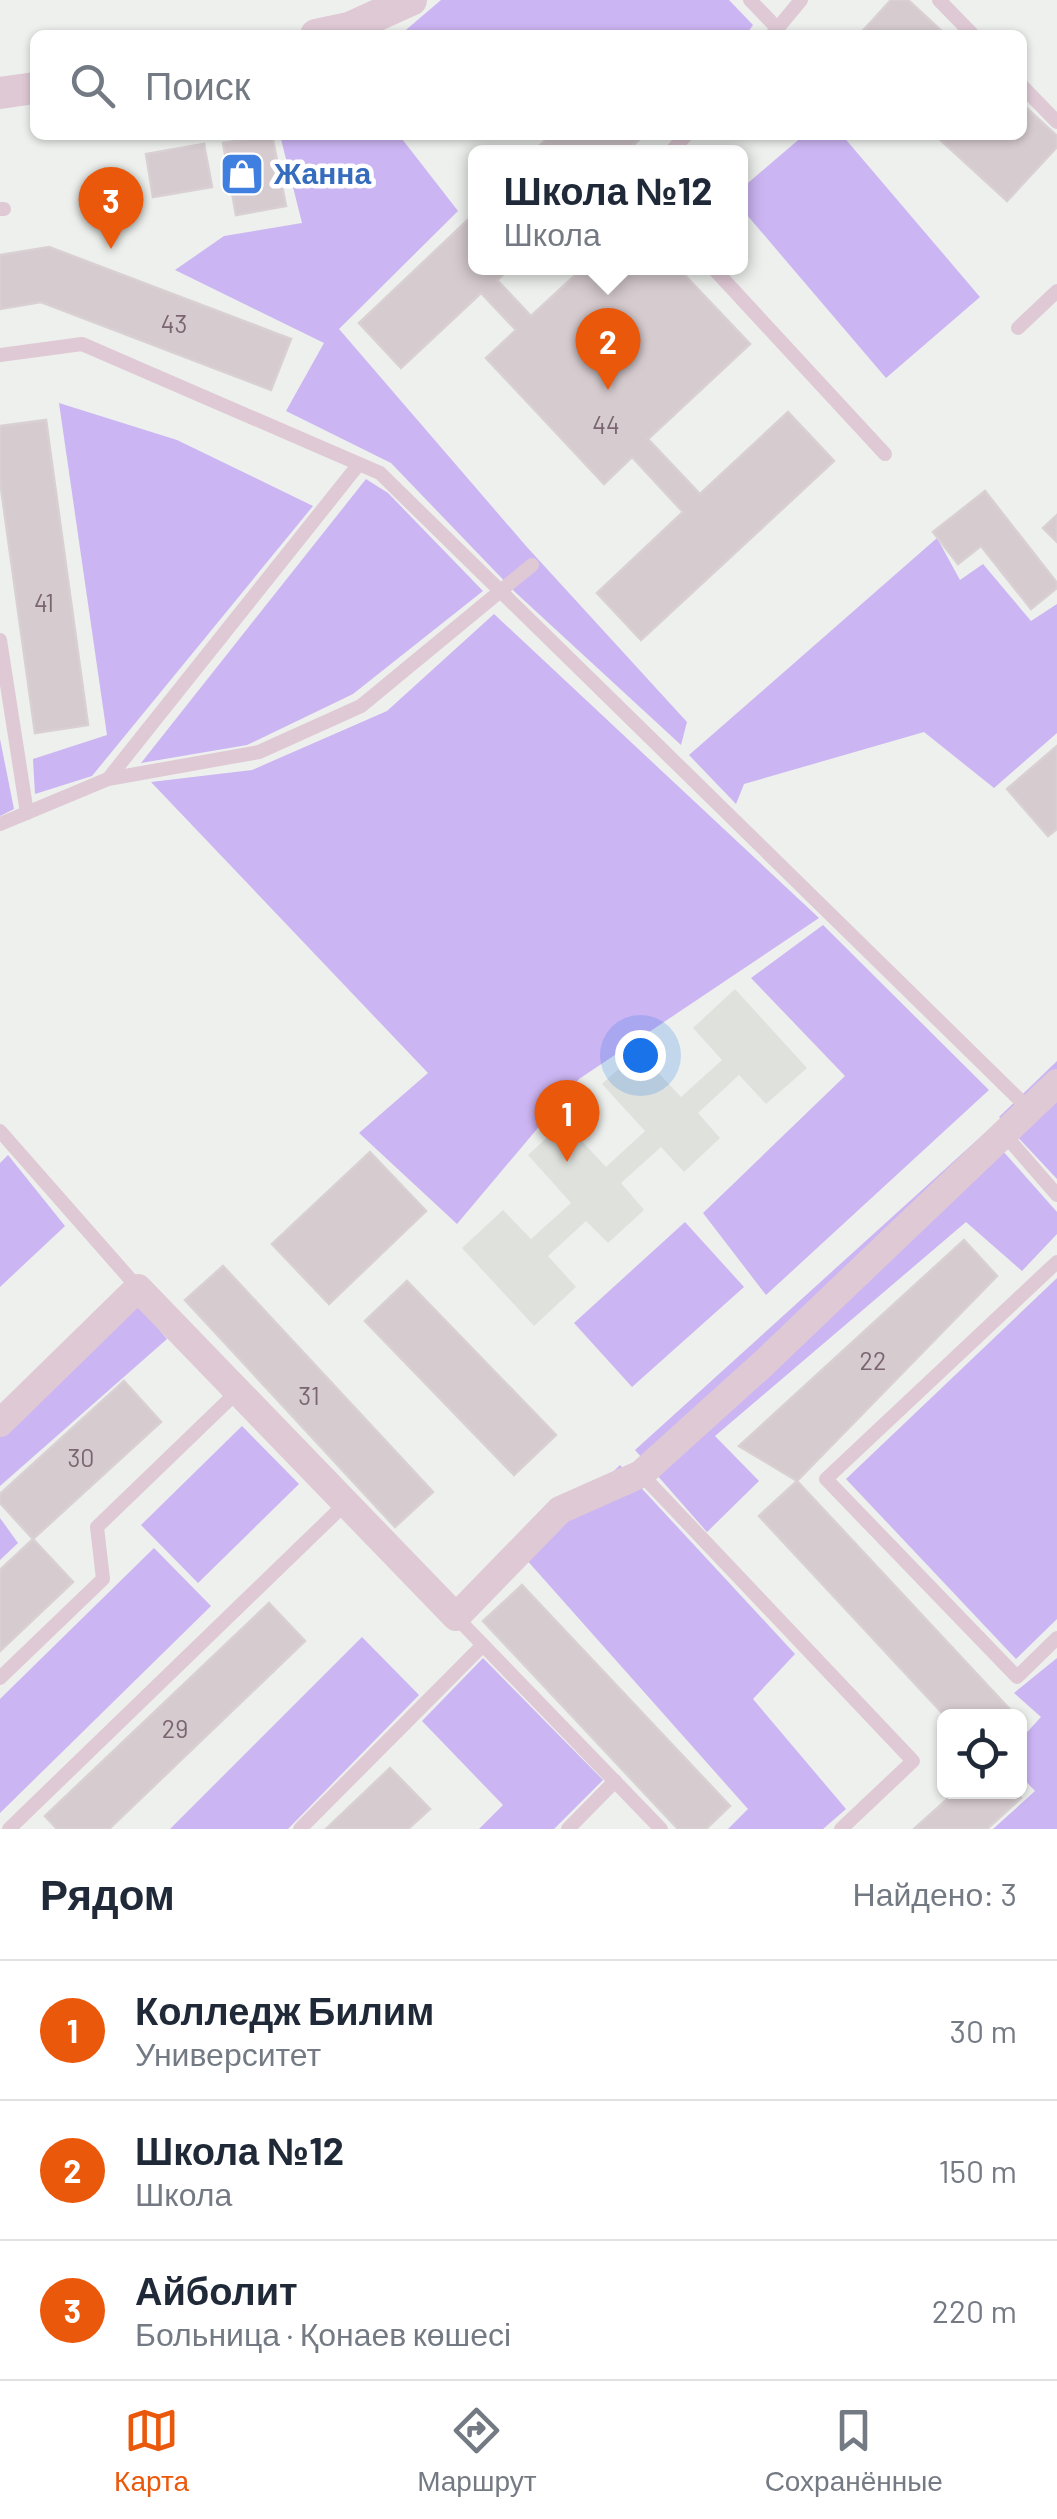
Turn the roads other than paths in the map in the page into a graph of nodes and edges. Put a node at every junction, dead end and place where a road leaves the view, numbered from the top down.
1 (411, 0) edge
2 (750, 0) edge
3 (801, 0) edge
4 (939, 0) edge
5 (340, 30) edge
6 (773, 30) edge
7 (777, 30) edge
8 (968, 30) edge
9 (30, 89) edge
10 (1027, 91) edge
11 (0, 93) edge
12 (1055, 116) edge
13 (720, 275) edge
14 (1057, 291) edge
15 (1018, 328) dead end
16 (0, 355) edge
17 (885, 454) dead end
18 (359, 464) junction
19 (532, 565) dead end
20 (500, 590) junction
21 (0, 640) edge
22 (108, 779) junction
23 (27, 813) junction
24 (0, 824) edge
25 (1057, 1083) edge
26 (1030, 1110) junction
27 (0, 1132) edge
28 (1005, 1135) junction
29 (1057, 1195) edge
30 (1057, 1262) edge
31 (138, 1288) junction
32 (238, 1391) junction
33 (0, 1423) edge
34 (641, 1474) junction
35 (346, 1503) junction
36 (456, 1617) junction
37 (1057, 1638) edge
38 (483, 1644) junction
39 (0, 1678) edge
40 (615, 1782) junction
41 (9, 1829) edge
42 (300, 1829) edge
43 (568, 1829) edge
44 (661, 1829) edge
45 (841, 1829) edge

1 - 5 street
2 - 6 lane
3 - 7 lane
4 - 8 lane
9 - 11 street
10 - 12 lane
13 - 17 lane
14 - 15 lane
16 - 18 lane
18 - 20 lane
18 - 22 lane
19 - 20 lane
20 - 22 lane
20 - 26 lane
21 - 23 lane
22 - 23 lane
23 - 24 lane
25 - 26 street
26 - 28 street
27 - 31 lane
28 - 29 lane
28 - 34 street
30 - 37 lane
31 - 32 street
31 - 33 street
32 - 35 street
32 - 39 lane
34 - 36 street
34 - 45 lane
35 - 36 street
35 - 41 lane
36 - 38 lane
38 - 40 lane
38 - 42 lane
40 - 43 lane
40 - 44 lane

